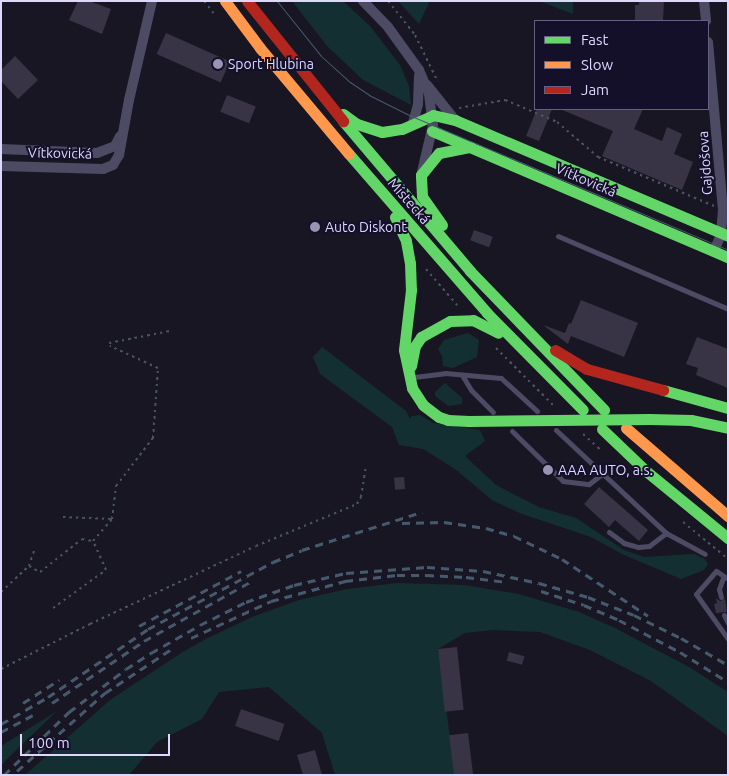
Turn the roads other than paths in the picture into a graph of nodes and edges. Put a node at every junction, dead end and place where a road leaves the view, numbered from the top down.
1 (152, 1) edge
2 (225, 1) edge
3 (247, 1) edge
4 (363, 1) edge
5 (704, 1) edge
6 (706, 20) edge
7 (709, 49) edge
8 (419, 70) junction
9 (423, 81) junction
10 (329, 105) junction
11 (456, 114) junction
12 (433, 115) junction
13 (413, 123) junction
14 (432, 131) junction
15 (122, 133) junction
16 (472, 147) junction
17 (1, 149) edge
18 (723, 154) edge
19 (1, 166) edge
20 (421, 175) junction
21 (387, 200) junction
22 (724, 235) edge
23 (558, 236) dead end
24 (714, 252) junction
25 (728, 258) edge
26 (470, 271) junction
27 (728, 309) edge
28 (532, 337) junction
29 (524, 351) junction
30 (462, 375) junction
31 (408, 378) junction
32 (728, 408) edge
33 (584, 410) dead end
34 (604, 410) dead end
35 (537, 411) dead end
36 (493, 412) dead end
37 (626, 428) dead end
38 (728, 428) edge
39 (602, 429) dead end
40 (556, 430) dead end
41 (512, 431) dead end
42 (603, 473) junction
43 (728, 516) edge
44 (714, 528) junction
45 (609, 532) dead end
46 (666, 533) junction
47 (728, 538) edge
48 (728, 545) edge
49 (705, 554) dead end
50 (726, 579) edge
51 (720, 597) dead end
52 (724, 615) dead end
53 (728, 623) edge
54 (728, 639) edge

1 - 15 street, Vítkovická
2 - 21 main road, Místecká
3 - 10 main road, Místecká
4 - 8 street
5 - 6 street
7 - 18 street, Gajdošova
8 - 9 street
8 - 13 street
9 - 11 street
9 - 12 street
10 - 13 main road
10 - 26 main road, Místecká
11 - 12 main road, Vítkovická
11 - 22 main road, Vítkovická
12 - 13 main road
12 - 14 street
14 - 16 main road, Vítkovická
14 - 20 street
15 - 17 street, Vítkovická
15 - 19 street, Vítkovická
16 - 20 main road
16 - 24 main road, Vítkovická
18 - 22 street, Gajdošova
20 - 26 main road
21 - 29 main road, Místecká
21 - 31 main road
22 - 24 street, Gajdošova
23 - 27 lane
24 - 25 main road, Vítkovická
26 - 28 main road, Místecká
28 - 32 main road
28 - 34 main road, Místecká
29 - 31 main road
29 - 33 main road, Místecká
30 - 31 lane
30 - 35 lane
30 - 36 lane
31 - 38 main road, bridge
37 - 43 main road
39 - 44 main road
40 - 42 lane
41 - 42 lane
42 - 46 lane
44 - 47 main road
44 - 48 lane
45 - 46 lane
46 - 49 lane
50 - 51 lane
50 - 54 lane
52 - 53 lane

